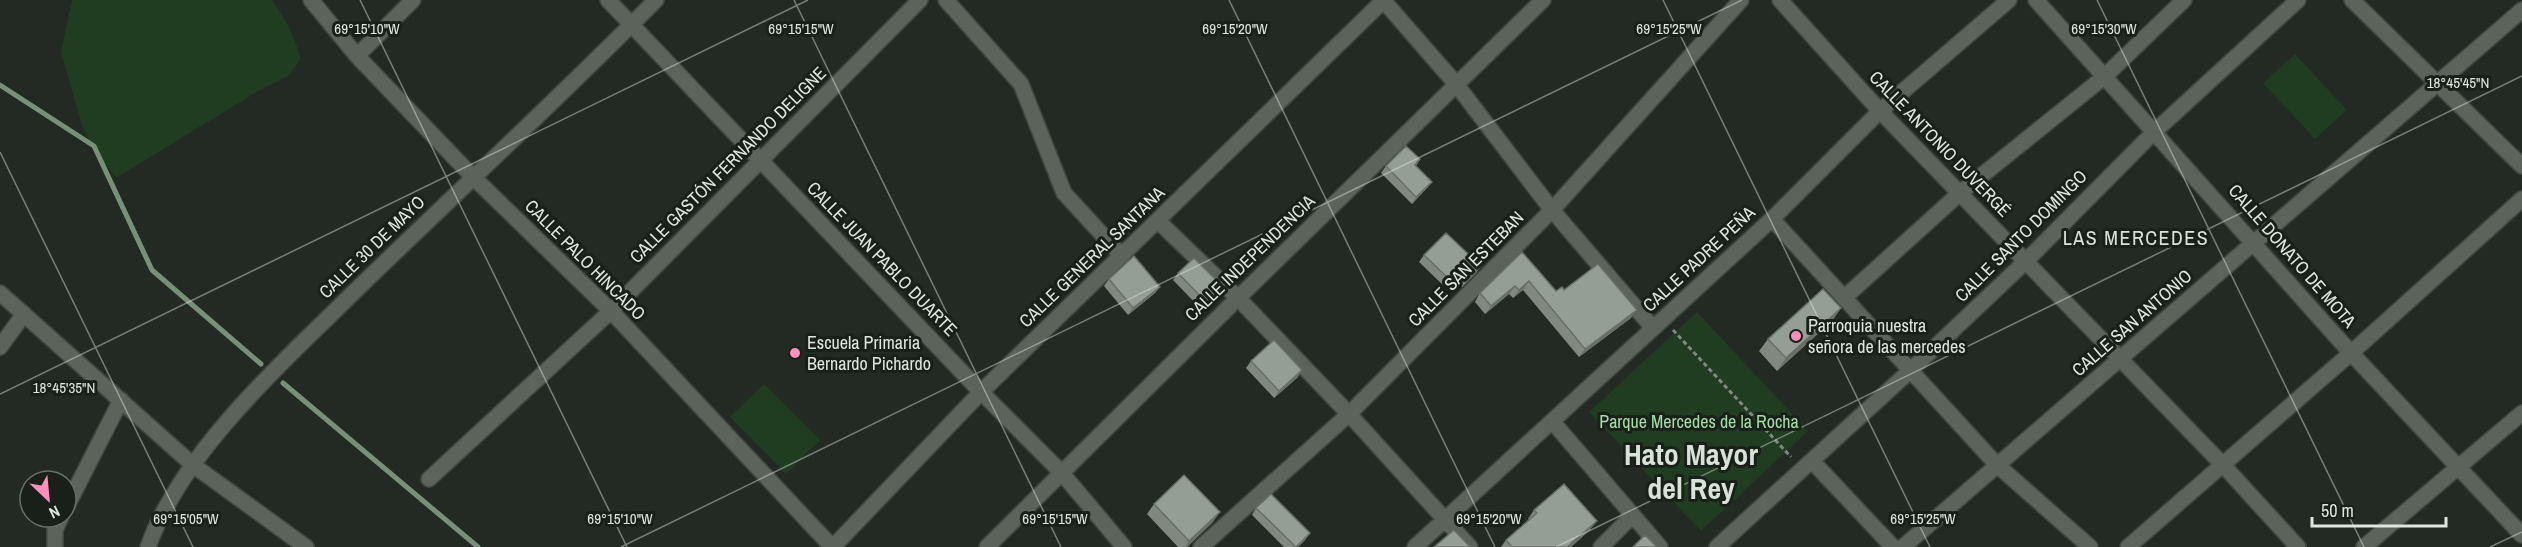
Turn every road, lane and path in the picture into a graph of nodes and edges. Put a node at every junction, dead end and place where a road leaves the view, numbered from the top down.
1 (311, 0) edge
2 (413, 0) edge
3 (608, 0) edge
4 (656, 0) edge
5 (920, 0) edge
6 (946, 0) edge
7 (1383, 0) edge
8 (1543, 0) edge
9 (1742, 0) edge
10 (1780, 0) edge
11 (2009, 0) edge
12 (2036, 0) edge
13 (2184, 0) edge
14 (2298, 0) edge
15 (2352, 0) edge
16 (2518, 7) edge
17 (632, 24) junction
18 (357, 56) junction
19 (2104, 76) junction
20 (2438, 82) junction
21 (1456, 84) junction
22 (1880, 111) junction
23 (2154, 132) junction
24 (760, 159) junction
25 (2522, 166) edge
26 (472, 176) junction
27 (1960, 193) junction
28 (2520, 205) edge
29 (1552, 210) junction
30 (1772, 219) junction
31 (1158, 221) junction
32 (2254, 242) junction
33 (1122, 256) junction
34 (2025, 262) junction
35 (0, 293) edge
36 (1845, 297) junction
37 (1238, 298) junction
38 (611, 311) junction
39 (24, 314) junction
40 (1658, 324) junction
41 (0, 347) edge
42 (2351, 353) junction
43 (2119, 360) junction
44 (1912, 369) junction
45 (981, 392) junction
46 (121, 400) junction
47 (2522, 413) edge
48 (1349, 414) junction
49 (1552, 421) junction
50 (194, 465) junction
51 (1807, 465) junction
52 (1997, 465) junction
53 (2223, 465) junction
54 (2459, 466) junction
55 (1061, 472) junction
56 (429, 479) dead end
57 (78, 484) edge
58 (1633, 515) junction
59 (1447, 518) junction
60 (55, 529) edge
61 (2522, 535) edge
62 (284, 540) edge
63 (55, 547) edge
64 (148, 547) edge
65 (306, 547) edge
66 (832, 547) edge
67 (987, 547) edge
68 (1124, 547) edge
69 (1201, 547) edge
70 (1415, 547) edge
71 (1470, 547) edge
72 (1601, 547) edge
73 (1660, 547) edge
74 (1718, 547) edge
75 (1893, 547) edge
76 (1903, 547) edge
77 (2090, 547) edge
78 (2128, 547) edge
79 (2298, 547) edge
80 (2364, 547) edge

1 - 18 street, CALLE PALO HINCADO
2 - 18 street
3 - 17 street, CALLE JUAN PABLO DUARTE
4 - 17 street, CALLE 30 DE MAYO
5 - 24 street, CALLE GASTÓN FERNANDO DELIGNE
6 - 33 street
7 - 21 street
7 - 31 street, CALLE GENERAL SANTANA
8 - 21 street, CALLE INDEPENDENCIA
9 - 29 street, CALLE SAN ESTEBAN
10 - 22 street, CALLE ANTONIO DUVERGÉ
11 - 22 street, CALLE PADRE PEÑA
12 - 19 street, CALLE DONATO DE MOTA
13 - 19 street
14 - 23 street, CALLE SANTO DOMINGO
15 - 20 street
16 - 20 street, CALLE SAN ANTONIO
17 - 24 street, CALLE JUAN PABLO DUARTE
17 - 26 street, CALLE 30 DE MAYO
18 - 26 street, CALLE PALO HINCADO
19 - 23 street, CALLE DONATO DE MOTA
19 - 27 street
20 - 25 street
20 - 32 street, CALLE SAN ANTONIO
21 - 29 street
21 - 37 street, CALLE INDEPENDENCIA
22 - 27 street, CALLE ANTONIO DUVERGÉ
22 - 30 street, CALLE PADRE PEÑA
23 - 32 street, CALLE DONATO DE MOTA
23 - 34 street, CALLE SANTO DOMINGO
24 - 38 street, CALLE GASTÓN FERNANDO DELIGNE
24 - 45 street, CALLE JUAN PABLO DUARTE
26 - 38 street, CALLE PALO HINCADO
26 - 50 street, CALLE 30 DE MAYO
27 - 34 street, CALLE ANTONIO DUVERGÉ
27 - 36 street
28 - 42 street
29 - 40 street
29 - 48 street, CALLE SAN ESTEBAN
30 - 36 street
30 - 40 street, CALLE PADRE PEÑA
31 - 33 street, CALLE GENERAL SANTANA
31 - 37 street
32 - 42 street, CALLE DONATO DE MOTA
32 - 43 street, CALLE SAN ANTONIO
33 - 45 street, CALLE GENERAL SANTANA
34 - 43 street, CALLE ANTONIO DUVERGÉ
34 - 44 street, CALLE SANTO DOMINGO
35 - 39 street
36 - 44 street
37 - 48 street
37 - 55 street, CALLE INDEPENDENCIA
38 - 56 street, CALLE GASTÓN FERNANDO DELIGNE
38 - 66 street, CALLE PALO HINCADO
39 - 41 street
39 - 46 street
40 - 49 street, CALLE PADRE PEÑA
40 - 51 path
42 - 53 street
42 - 54 street, CALLE DONATO DE MOTA
43 - 52 street, CALLE SAN ANTONIO
43 - 53 street, CALLE ANTONIO DUVERGÉ
44 - 51 street, CALLE SANTO DOMINGO
44 - 52 street
45 - 55 street, CALLE JUAN PABLO DUARTE
45 - 66 street, CALLE GENERAL SANTANA
46 - 50 street
46 - 57 street
47 - 54 street
48 - 59 street
48 - 69 street, CALLE SAN ESTEBAN
49 - 58 street
49 - 59 street, CALLE PADRE PEÑA
50 - 62 street
50 - 64 street, CALLE 30 DE MAYO
51 - 74 street, CALLE SANTO DOMINGO
51 - 75 street
52 - 76 street, CALLE SAN ANTONIO
52 - 77 street
53 - 78 street
53 - 79 street, CALLE ANTONIO DUVERGÉ
54 - 61 street, CALLE DONATO DE MOTA
54 - 80 street
55 - 67 street, CALLE INDEPENDENCIA
55 - 68 street, CALLE JUAN PABLO DUARTE
58 - 72 street
58 - 73 street
59 - 70 street, CALLE PADRE PEÑA
59 - 71 street
60 - 63 street
62 - 65 street

